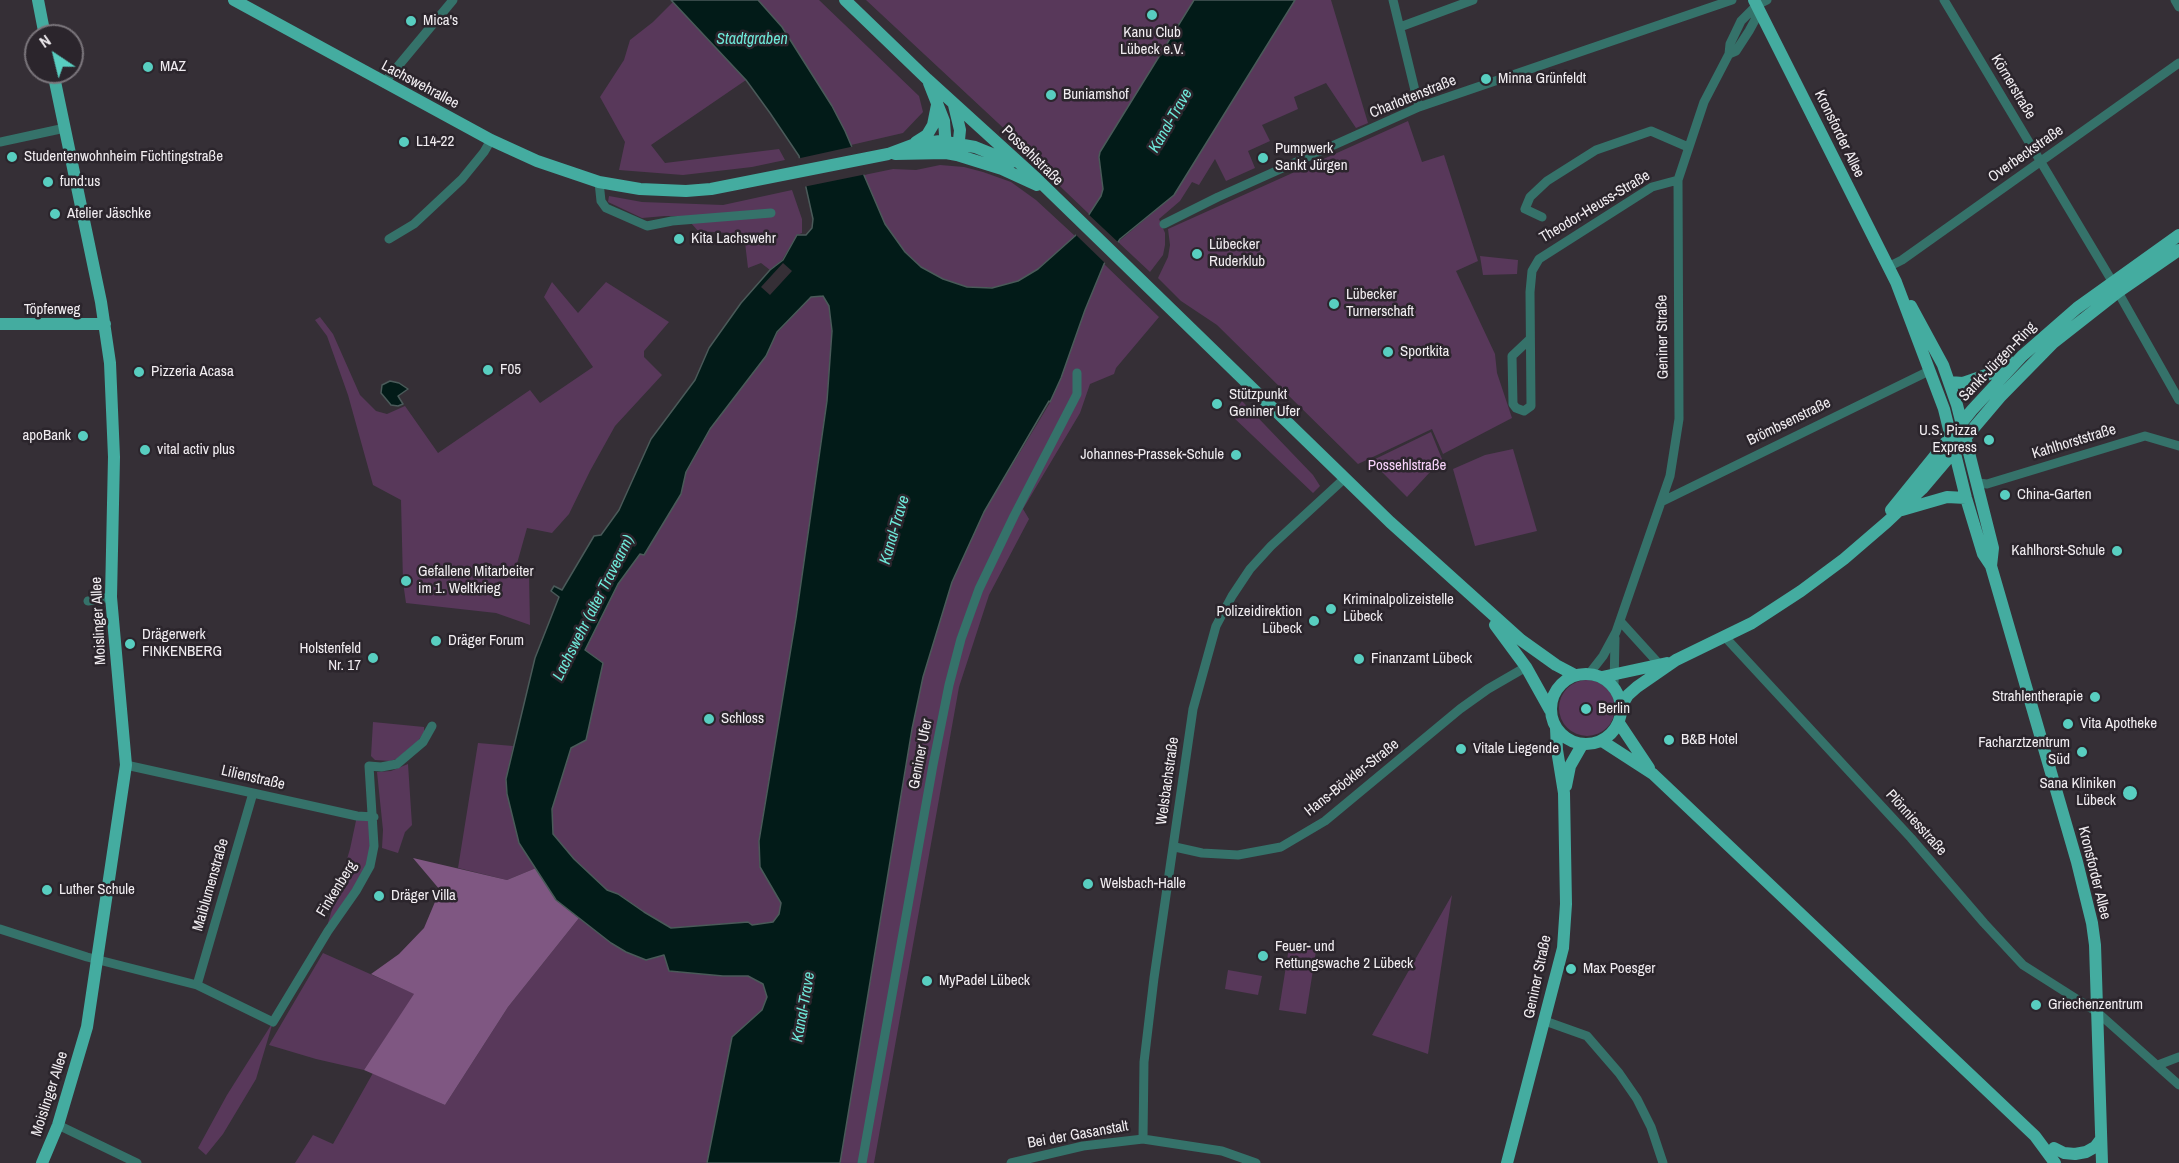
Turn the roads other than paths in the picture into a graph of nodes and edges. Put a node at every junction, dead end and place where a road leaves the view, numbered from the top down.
1 (38, 0) edge
2 (234, 0) edge
3 (453, 0) edge
4 (844, 0) edge
5 (1393, 0) edge
6 (1473, 0) edge
7 (1732, 0) edge
8 (1944, 0) edge
9 (2175, 0) edge
10 (1759, 2) edge
11 (2179, 7) edge
12 (43, 24) edge
13 (1400, 27) junction
14 (2179, 63) edge
15 (927, 79) junction
16 (384, 83) junction
17 (56, 84) edge
18 (952, 101) junction
19 (938, 103) junction
20 (1419, 107) junction
21 (65, 128) junction
22 (491, 140) junction
23 (0, 142) edge
24 (912, 145) junction
25 (1688, 147) junction
26 (952, 148) junction
27 (888, 154) junction
28 (2040, 163) junction
29 (1026, 170) junction
30 (1678, 180) junction
31 (599, 182) junction
32 (1047, 191) junction
33 (771, 213) dead end
34 (1542, 217) dead end
35 (1164, 224) dead end
36 (2179, 235) edge
37 (389, 239) dead end
38 (2179, 250) edge
39 (1888, 267) junction
40 (1896, 282) junction
41 (2115, 286) junction
42 (0, 324) edge
43 (105, 324) junction
44 (1530, 339) junction
45 (2022, 356) junction
46 (1929, 370) junction
47 (1077, 373) dead end
48 (1950, 382) junction
49 (2179, 399) edge
50 (1962, 422) junction
51 (1951, 436) junction
52 (1965, 436) junction
53 (2179, 446) edge
54 (1954, 450) junction
55 (1345, 478) junction
56 (1978, 483) junction
57 (1966, 498) junction
58 (1663, 501) junction
59 (1901, 510) junction
60 (1866, 539) junction
61 (1991, 566) junction
62 (1455, 582) junction
63 (111, 597) junction
64 (88, 602) dead end
65 (1620, 621) junction
66 (1616, 632) junction
67 (1725, 637) junction
68 (1676, 660) junction
69 (1660, 665) junction
70 (1526, 667) junction
71 (1589, 674) junction
72 (1575, 675) junction
73 (1610, 679) junction
74 (1622, 705) junction
75 (1551, 712) junction
76 (1619, 723) junction
77 (432, 726) dead end
78 (1556, 728) junction
79 (1602, 741) junction
80 (1582, 745) junction
81 (126, 765) junction
82 (1653, 774) junction
83 (253, 793) junction
84 (1564, 793) junction
85 (374, 817) junction
86 (1174, 847) junction
87 (0, 929) edge
88 (97, 959) junction
89 (197, 985) junction
90 (2097, 1012) junction
91 (1545, 1021) junction
92 (2179, 1057) edge
93 (2157, 1065) junction
94 (2179, 1084) edge
95 (58, 1125) junction
96 (2035, 1136) junction
97 (2101, 1138) junction
98 (1143, 1139) junction
99 (2054, 1148) junction
100 (42, 1163) edge
101 (137, 1163) edge
102 (862, 1163) edge
103 (1011, 1163) edge
104 (1256, 1163) edge
105 (1507, 1163) edge
106 (1664, 1163) edge
107 (2055, 1163) edge
108 (2069, 1163) edge
109 (2102, 1163) edge

1 - 12 main road
2 - 16 main road, Lachswehrallee
3 - 16 street
4 - 15 main road, Possehlstraße
5 - 13 street
6 - 13 street
7 - 20 street, Charlottenstraße
8 - 28 street, Körnerstraße
9 - 11 street
10 - 25 street, Geniner Straße
10 - 39 main road, Kronsforder Allee
13 - 20 street
14 - 28 street, Overbeckstraße
15 - 18 main road, Possehlstraße
15 - 19 main road
16 - 22 main road, Lachswehrallee
17 - 21 main road, Moislinger Allee
18 - 26 main road
18 - 29 main road, Possehlstraße
19 - 24 main road
19 - 26 main road
20 - 35 street, Charlottenstraße
21 - 23 street
21 - 43 main road, Moislinger Allee
22 - 31 main road, Lachswehrallee
22 - 37 street
24 - 26 main road, Lachswehrallee
24 - 27 main road, Lachswehrallee
25 - 30 street, Geniner Straße
25 - 34 street
26 - 27 main road, Lachswehrallee
26 - 29 main road, Lachswehrallee
26 - 32 main road, Lachswehrallee
27 - 31 main road, Lachswehrallee
28 - 39 street, Overbeckstraße
28 - 41 street, Körnerstraße
29 - 32 main road, Possehlstraße
30 - 44 street, Theodor-Heuss-Straße
30 - 58 street, Geniner Straße
31 - 33 street
32 - 55 main road, Possehlstraße
36 - 41 main road, Sankt-Jürgen-Ring
38 - 41 main road, Sankt-Jürgen-Ring
39 - 40 main road, Kronsforder Allee
40 - 46 main road, Kronsforder Allee
40 - 48 main road, Kronsforder Allee
41 - 45 main road, Sankt-Jürgen-Ring
41 - 49 street, Körnerstraße
41 - 52 main road, Sankt-Jürgen-Ring
42 - 43 main road, Töpferweg
43 - 63 main road, Moislinger Allee
44 - 44 street, Theodor-Heuss-Straße
45 - 48 main road
45 - 50 main road, Sankt-Jürgen-Ring
46 - 51 main road, Kronsforder Allee
46 - 58 street, Brömbsenstraße
47 - 102 street, Geniner Ufer
48 - 50 main road, Kronsforder Allee
50 - 51 main road, Sankt-Jürgen-Ring
50 - 52 main road, Kronsforder Allee
51 - 54 main road, Kronsforder Allee
51 - 60 main road, Sankt-Jürgen-Ring
52 - 54 main road, Sankt-Jürgen-Ring
52 - 56 main road, Kronsforder Allee
53 - 56 street, Kahlhorststraße
54 - 57 main road, Kronsforder Allee
54 - 59 main road, Sankt-Jürgen-Ring
55 - 62 main road, Possehlstraße
55 - 86 street, Welsbachstraße
56 - 61 main road, Kronsforder Allee
57 - 59 main road
57 - 61 main road, Kronsforder Allee
58 - 65 street, Geniner Straße
59 - 60 main road, Sankt-Jürgen-Ring
60 - 67 main road, Sankt-Jürgen-Ring
61 - 90 main road, Kronsforder Allee
62 - 70 main road, Possehlstraße
62 - 72 main road, Possehlstraße
63 - 64 street
63 - 81 main road, Moislinger Allee
65 - 66 street, Geniner Straße
65 - 69 street
66 - 71 street, Geniner Straße
66 - 73 street, Geniner Straße
67 - 68 main road, Sankt-Jürgen-Ring
67 - 90 street, Plönniesstraße
68 - 69 main road, Sankt-Jürgen-Ring
68 - 74 main road, Sankt-Jürgen-Ring
69 - 73 main road, Sankt-Jürgen-Ring
70 - 75 main road, Possehlstraße
70 - 86 street, Hans-Böckler-Straße
71 - 72 main road
71 - 73 main road
72 - 75 main road
73 - 74 main road
74 - 76 main road
75 - 78 main road
76 - 79 main road
76 - 82 main road
77 - 85 street, Finkenberg
78 - 80 main road
78 - 84 main road, Geniner Straße
79 - 80 main road
79 - 82 main road
80 - 84 main road, Geniner Straße
81 - 83 street, Lilienstraße
81 - 88 main road, Moislinger Allee
82 - 96 main road
83 - 85 street, Lilienstraße
83 - 89 street, Maiblumenstraße
84 - 91 main road, Geniner Straße
85 - 89 street, Finkenberg
86 - 98 street, Welsbachstraße
87 - 88 street
88 - 89 street
88 - 95 main road, Moislinger Allee
90 - 93 street, Plönniesstraße
90 - 97 main road, Kronsforder Allee
91 - 105 main road, Geniner Straße
91 - 106 street
92 - 93 street
93 - 94 street, Plönniesstraße
95 - 100 main road, Moislinger Allee
95 - 101 street
96 - 99 main road
96 - 107 main road
97 - 99 main road
97 - 109 main road, Kronsforder Allee
98 - 103 street, Bei der Gasanstalt
98 - 104 street, Bei der Gasanstalt
99 - 108 main road

